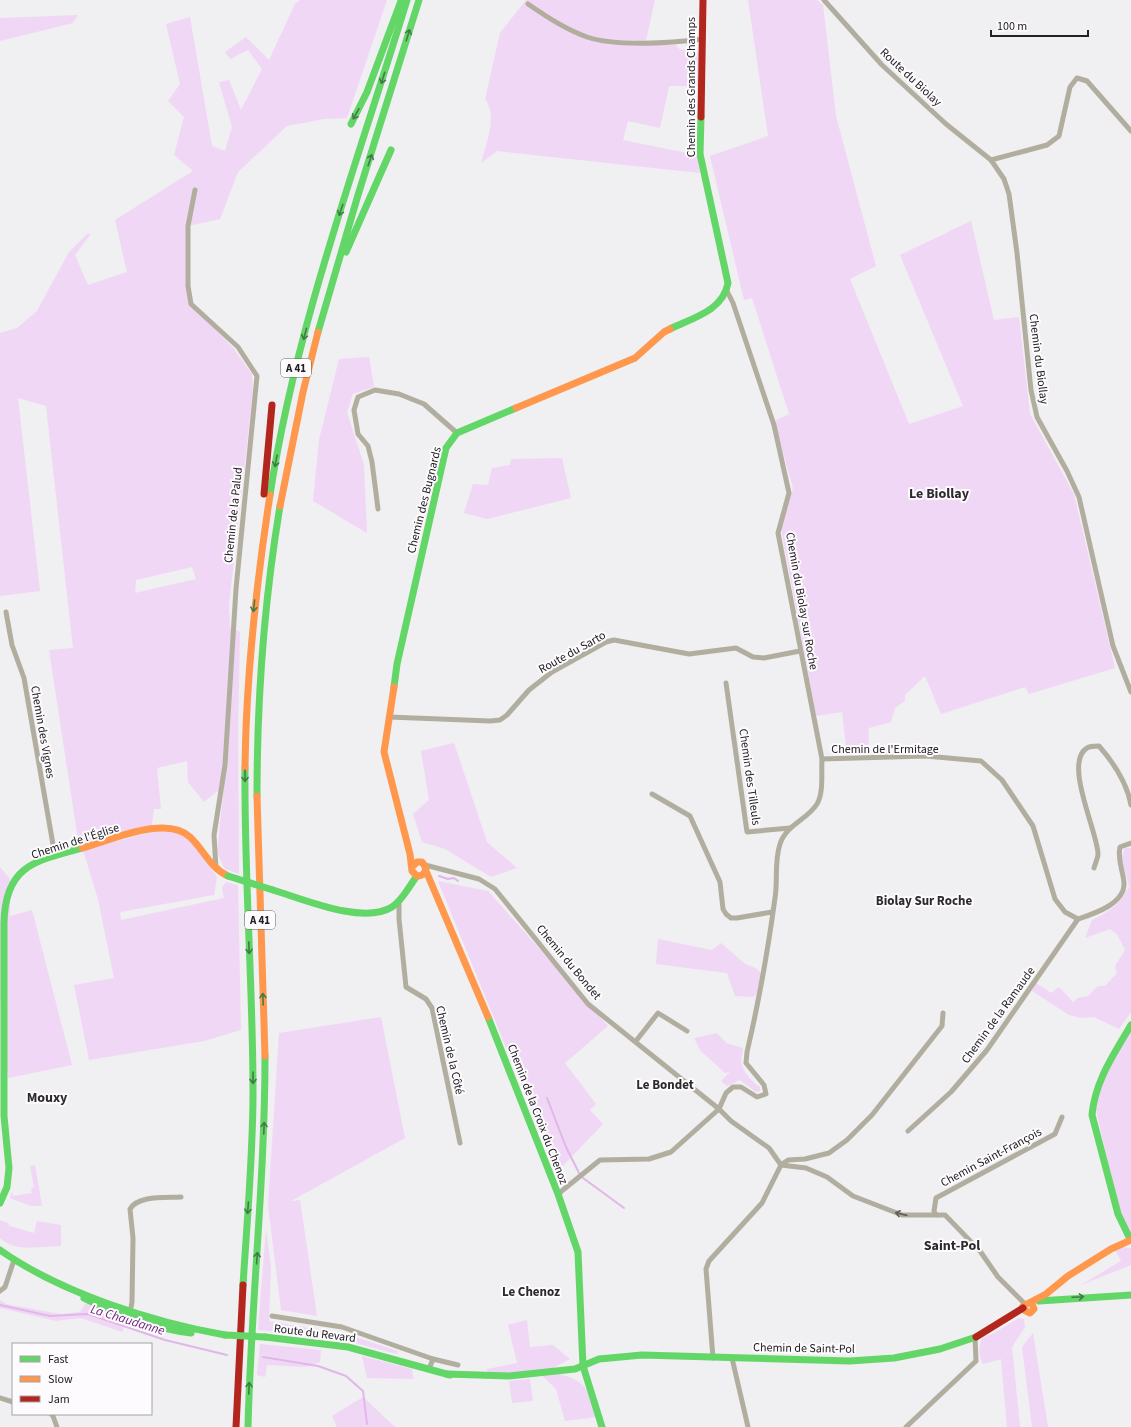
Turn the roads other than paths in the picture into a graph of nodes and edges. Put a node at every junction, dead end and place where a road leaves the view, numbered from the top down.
1 (401, 0) edge
2 (407, 0) edge
3 (419, 0) edge
4 (703, 0) edge
5 (824, 0) edge
6 (528, 4) dead end
7 (703, 39) junction
8 (351, 124) dead end
9 (1131, 131) edge
10 (391, 150) dead end
11 (991, 160) junction
12 (195, 190) dead end
13 (329, 290) junction
14 (726, 291) junction
15 (272, 404) dead end
16 (458, 433) junction
17 (378, 510) dead end
18 (259, 568) junction
19 (6, 612) dead end
20 (800, 651) junction
21 (726, 683) dead end
22 (1131, 692) edge
23 (389, 717) junction
24 (822, 759) junction
25 (652, 794) dead end
26 (1131, 805) edge
27 (790, 828) junction
28 (1131, 843) edge
29 (55, 856) junction
30 (1094, 868) dead end
31 (216, 869) junction
32 (420, 870) junction
33 (399, 901) junction
34 (772, 912) junction
35 (1078, 919) junction
36 (943, 1013) dead end
37 (1131, 1025) edge
38 (687, 1031) dead end
39 (636, 1041) junction
40 (719, 1109) junction
41 (1062, 1117) dead end
42 (908, 1131) dead end
43 (460, 1143) dead end
44 (781, 1165) junction
45 (558, 1194) junction
46 (181, 1197) dead end
47 (0, 1203) edge
48 (936, 1215) junction
49 (1130, 1239) edge
50 (0, 1250) edge
51 (14, 1260) junction
52 (0, 1291) edge
53 (1131, 1295) edge
54 (1029, 1305) junction
55 (130, 1314) junction
56 (272, 1316) dead end
57 (975, 1337) junction
58 (713, 1358) junction
59 (732, 1358) junction
60 (433, 1359) junction
61 (458, 1365) dead end
62 (584, 1366) junction
63 (429, 1369) junction
64 (0, 1398) edge
65 (12, 1402) edge
66 (52, 1415) edge
67 (56, 1427) edge
68 (236, 1427) edge
69 (248, 1427) edge
70 (602, 1427) edge
71 (748, 1427) edge
72 (906, 1427) edge

1 -> 8 main road
2 -> 18 main road, A 41
13 -> 3 main road, A 41
4 - 7 main road, Chemin des Grands Champs
5 - 11 street, Route du Biolay
6 - 7 street
7 - 14 main road, Chemin des Grands Champs
9 - 11 street
10 - 13 main road
11 - 22 street, Chemin du Biollay
12 - 31 street, Chemin de la Palud
69 -> 13 main road, A 41
14 - 16 main road, Chemin des Bugnards
14 - 20 street, Chemin du Biolay sur Roche
15 - 18 main road
16 - 17 street
16 - 23 main road, Chemin des Bugnards
18 -> 68 main road, A 41
19 - 29 street, Chemin des Vignes
20 - 23 street, Route du Sarto
20 - 24 street, Chemin du Biolay sur Roche
21 - 27 street, Chemin des Tilleuls
23 - 32 main road, Chemin des Bugnards
24 - 27 street, Chemin du Biolay sur Roche
24 - 35 street, Chemin de l'Ermitage
25 - 34 street
26 - 30 street
27 - 34 street
28 - 35 street
29 - 31 main road, Chemin de l'Église
29 - 47 main road, Chemin de l'Église
31 - 33 main road, Chemin de l'Église, bridge
32 - 33 main road, Chemin de l'Église
32 - 39 street, Chemin du Bondet
32 - 45 main road, Chemin de la Croix du Chenoz
33 - 43 street, Chemin de la Côté
34 - 40 street
35 - 42 street, Chemin de la Ramaude
36 - 44 street
37 - 49 main road
38 - 39 street
39 - 40 street, Chemin du Bondet
40 - 44 street, Chemin du Bondet
40 - 45 street
41 - 48 street, Chemin Saint-François
48 -> 44 street
44 - 58 street
45 - 62 main road, Chemin de la Croix du Chenoz
46 - 55 street
48 - 54 street
49 - 54 main road
50 - 51 main road, Route du Revard
51 - 52 street
51 - 55 main road, Route du Revard
54 -> 53 main road, Chemin de Saint-Pol
54 - 57 main road, Chemin de Saint-Pol
55 - 63 main road, Route du Revard, bridge
56 - 60 street
57 - 59 main road, Chemin de Saint-Pol
57 - 72 street
58 - 59 main road, Chemin de Saint-Pol
58 - 62 main road, Chemin de Saint-Pol
59 - 71 street
60 - 61 street
60 - 63 street
62 - 63 main road, Route du Revard
62 - 70 main road
64 - 65 street
66 - 67 street

